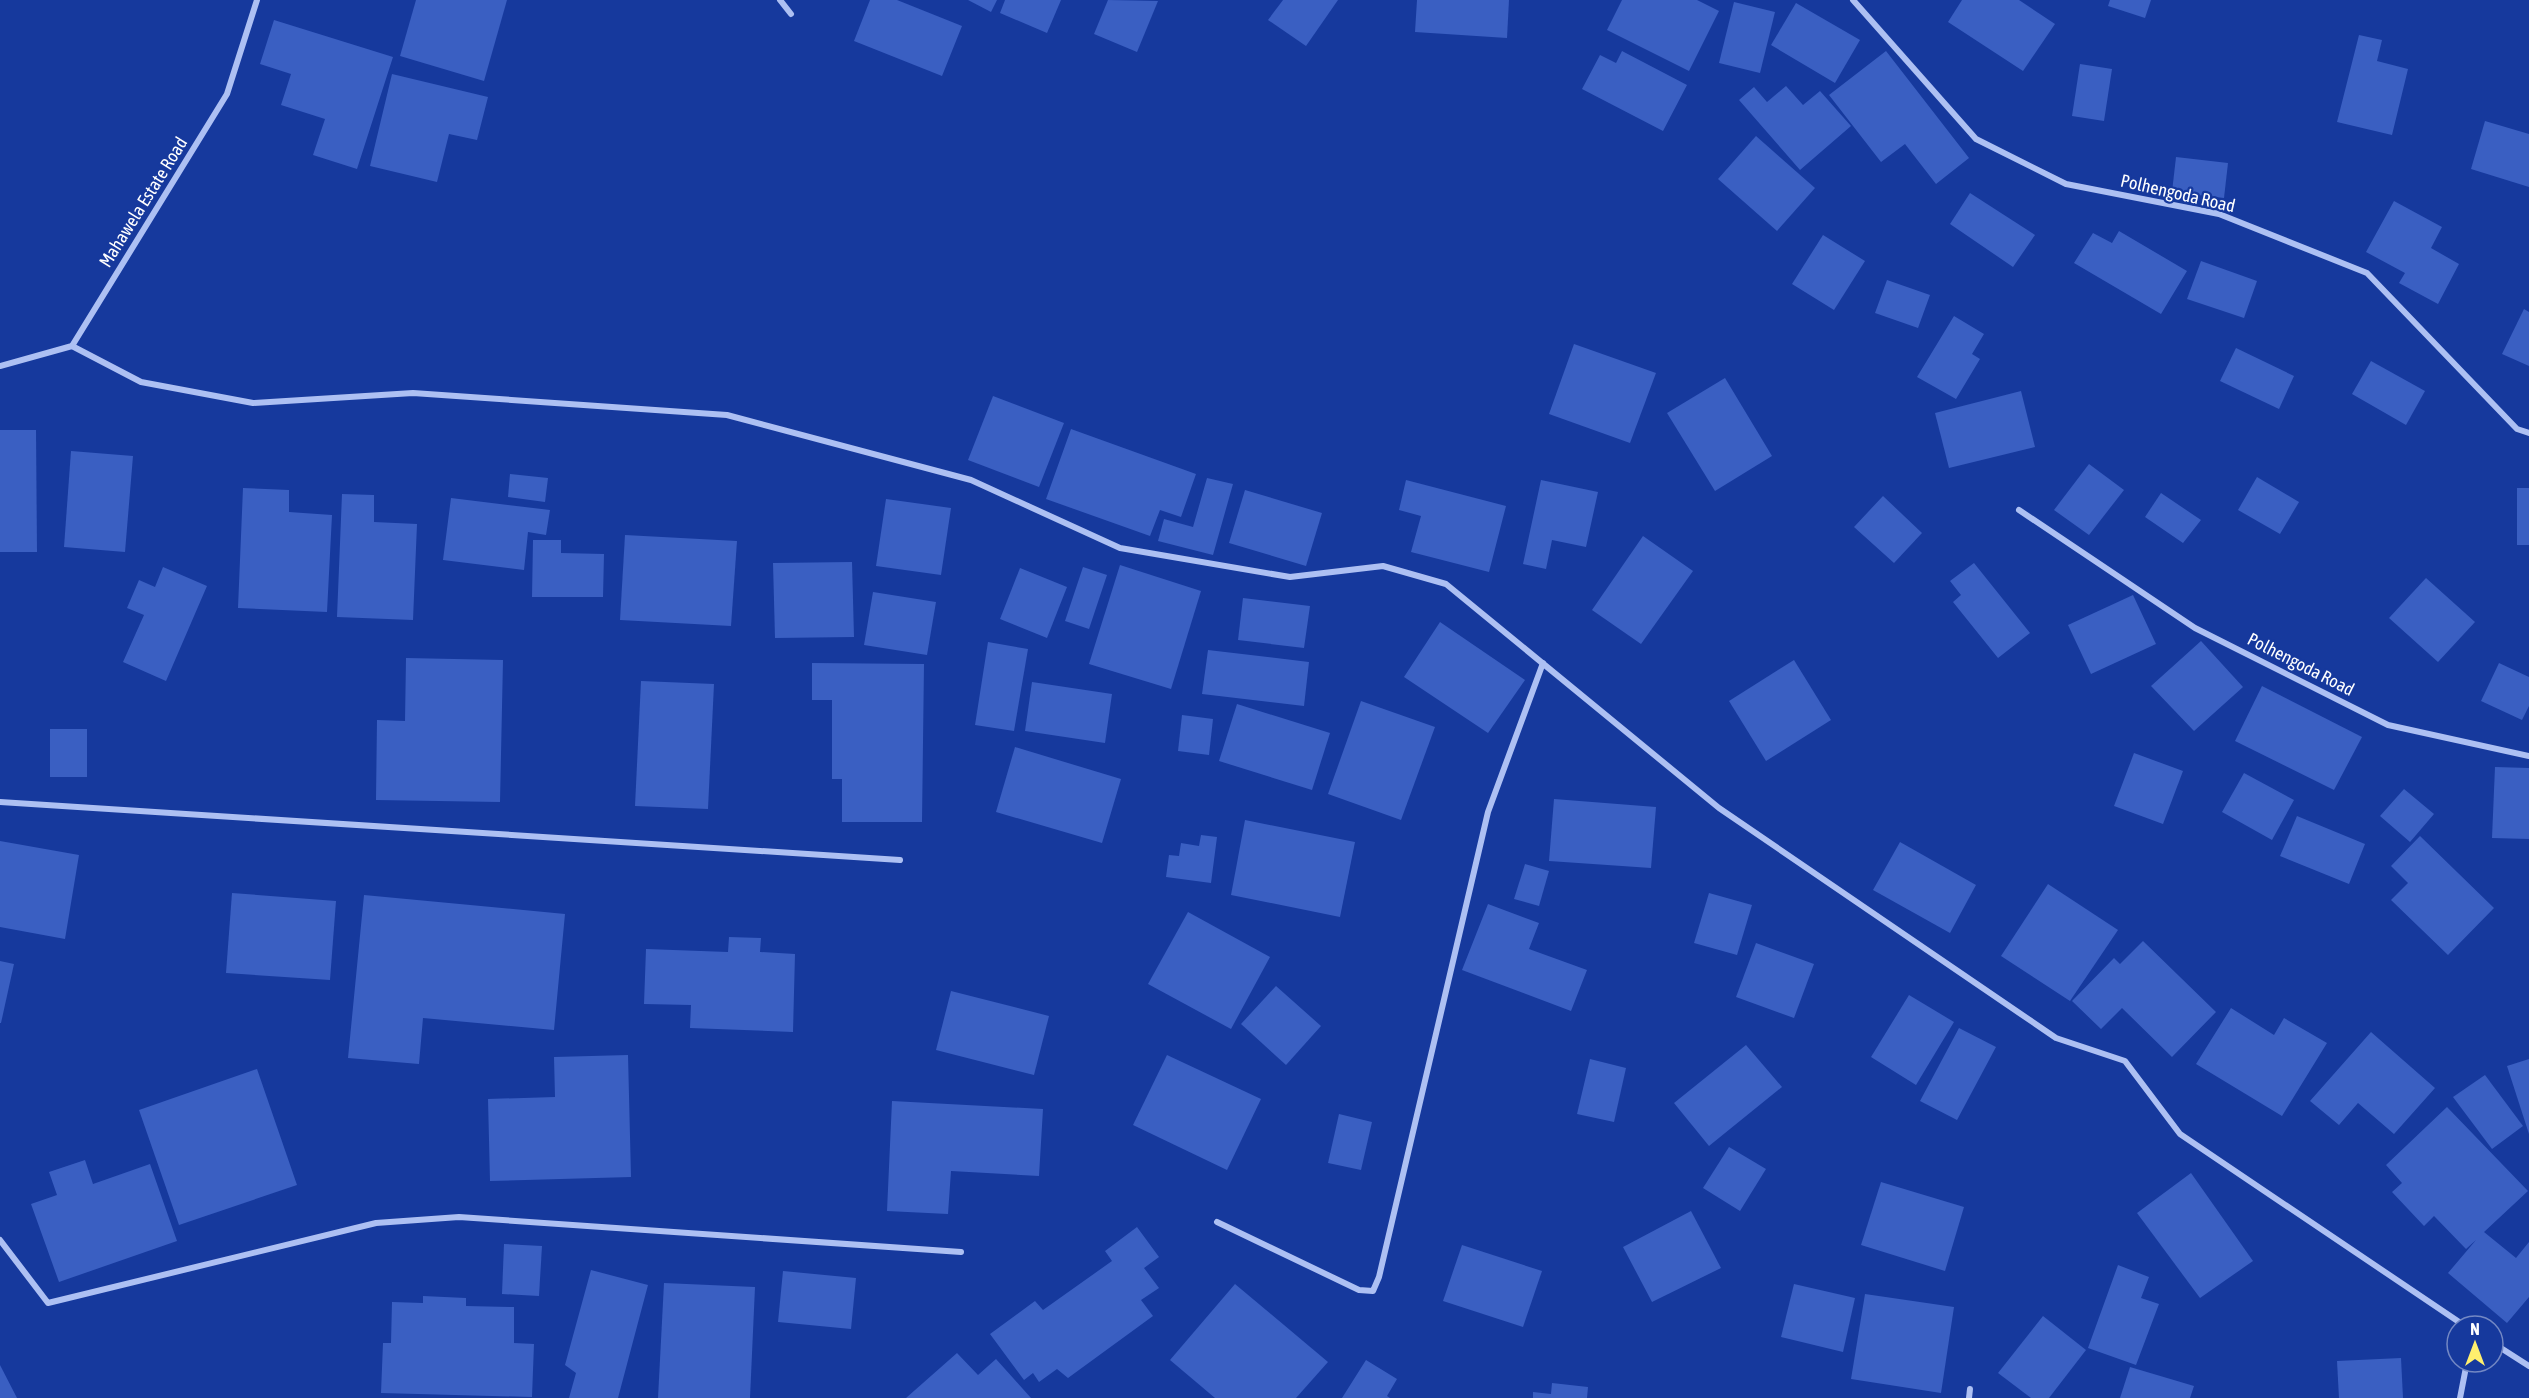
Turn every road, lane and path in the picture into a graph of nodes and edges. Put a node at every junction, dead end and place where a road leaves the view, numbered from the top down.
1 (257, 0) edge
2 (780, 0) edge
3 (1853, 0) edge
4 (791, 14) dead end
5 (72, 346) junction
6 (0, 366) edge
7 (2529, 433) edge
8 (2019, 510) dead end
9 (1543, 663) junction
10 (2529, 756) edge
11 (0, 802) edge
12 (900, 860) dead end
13 (1217, 1222) dead end
14 (0, 1240) edge
15 (961, 1252) dead end
16 (2447, 1314) edge
17 (2505, 1351) edge
18 (2529, 1366) edge
19 (2465, 1374) edge
20 (1970, 1389) dead end
21 (1969, 1398) edge
22 (2460, 1398) edge

1 - 5 street, Mahawela Estate Road
2 - 4 street
3 - 7 street, Polhengoda Road
5 - 6 street
5 - 9 street
8 - 10 street, Polhengoda Road
9 - 13 street
9 - 16 street
11 - 12 street
14 - 15 street
17 - 18 street
19 - 22 street
20 - 21 street

